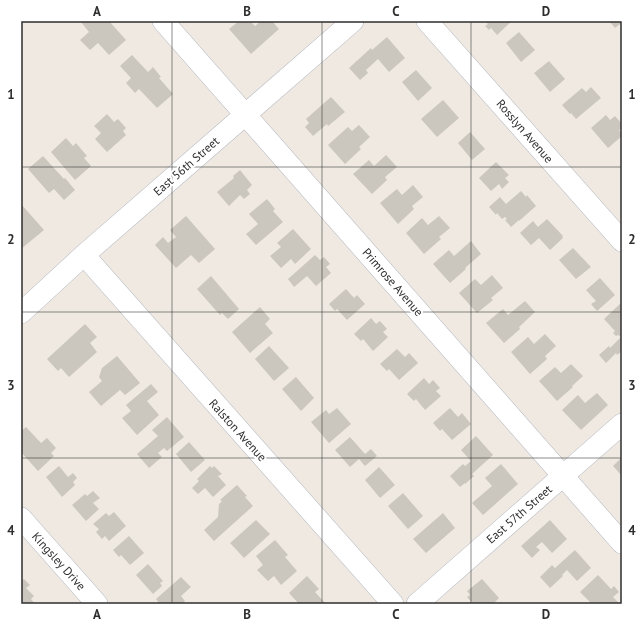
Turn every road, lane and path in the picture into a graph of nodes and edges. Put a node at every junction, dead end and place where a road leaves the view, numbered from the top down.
1 (163, 21) edge
2 (353, 21) edge
3 (427, 21) edge
4 (246, 114) junction
5 (622, 241) edge
6 (84, 255) junction
7 (21, 313) edge
8 (622, 424) edge
9 (563, 476) junction
10 (21, 518) edge
11 (622, 543) edge
12 (97, 604) edge
13 (393, 604) edge
14 (417, 604) edge

1 - 4 street, Primrose Avenue
2 - 4 street, East 56th Street
3 - 5 street, Rosslyn Avenue
4 - 6 street, East 56th Street
4 - 9 street, Primrose Avenue
6 - 7 street, East 56th Street
6 - 13 street, Ralston Avenue
8 - 9 street, East 57th Street
9 - 11 street, Primrose Avenue
9 - 14 street, East 57th Street
10 - 12 street, Kingsley Drive

